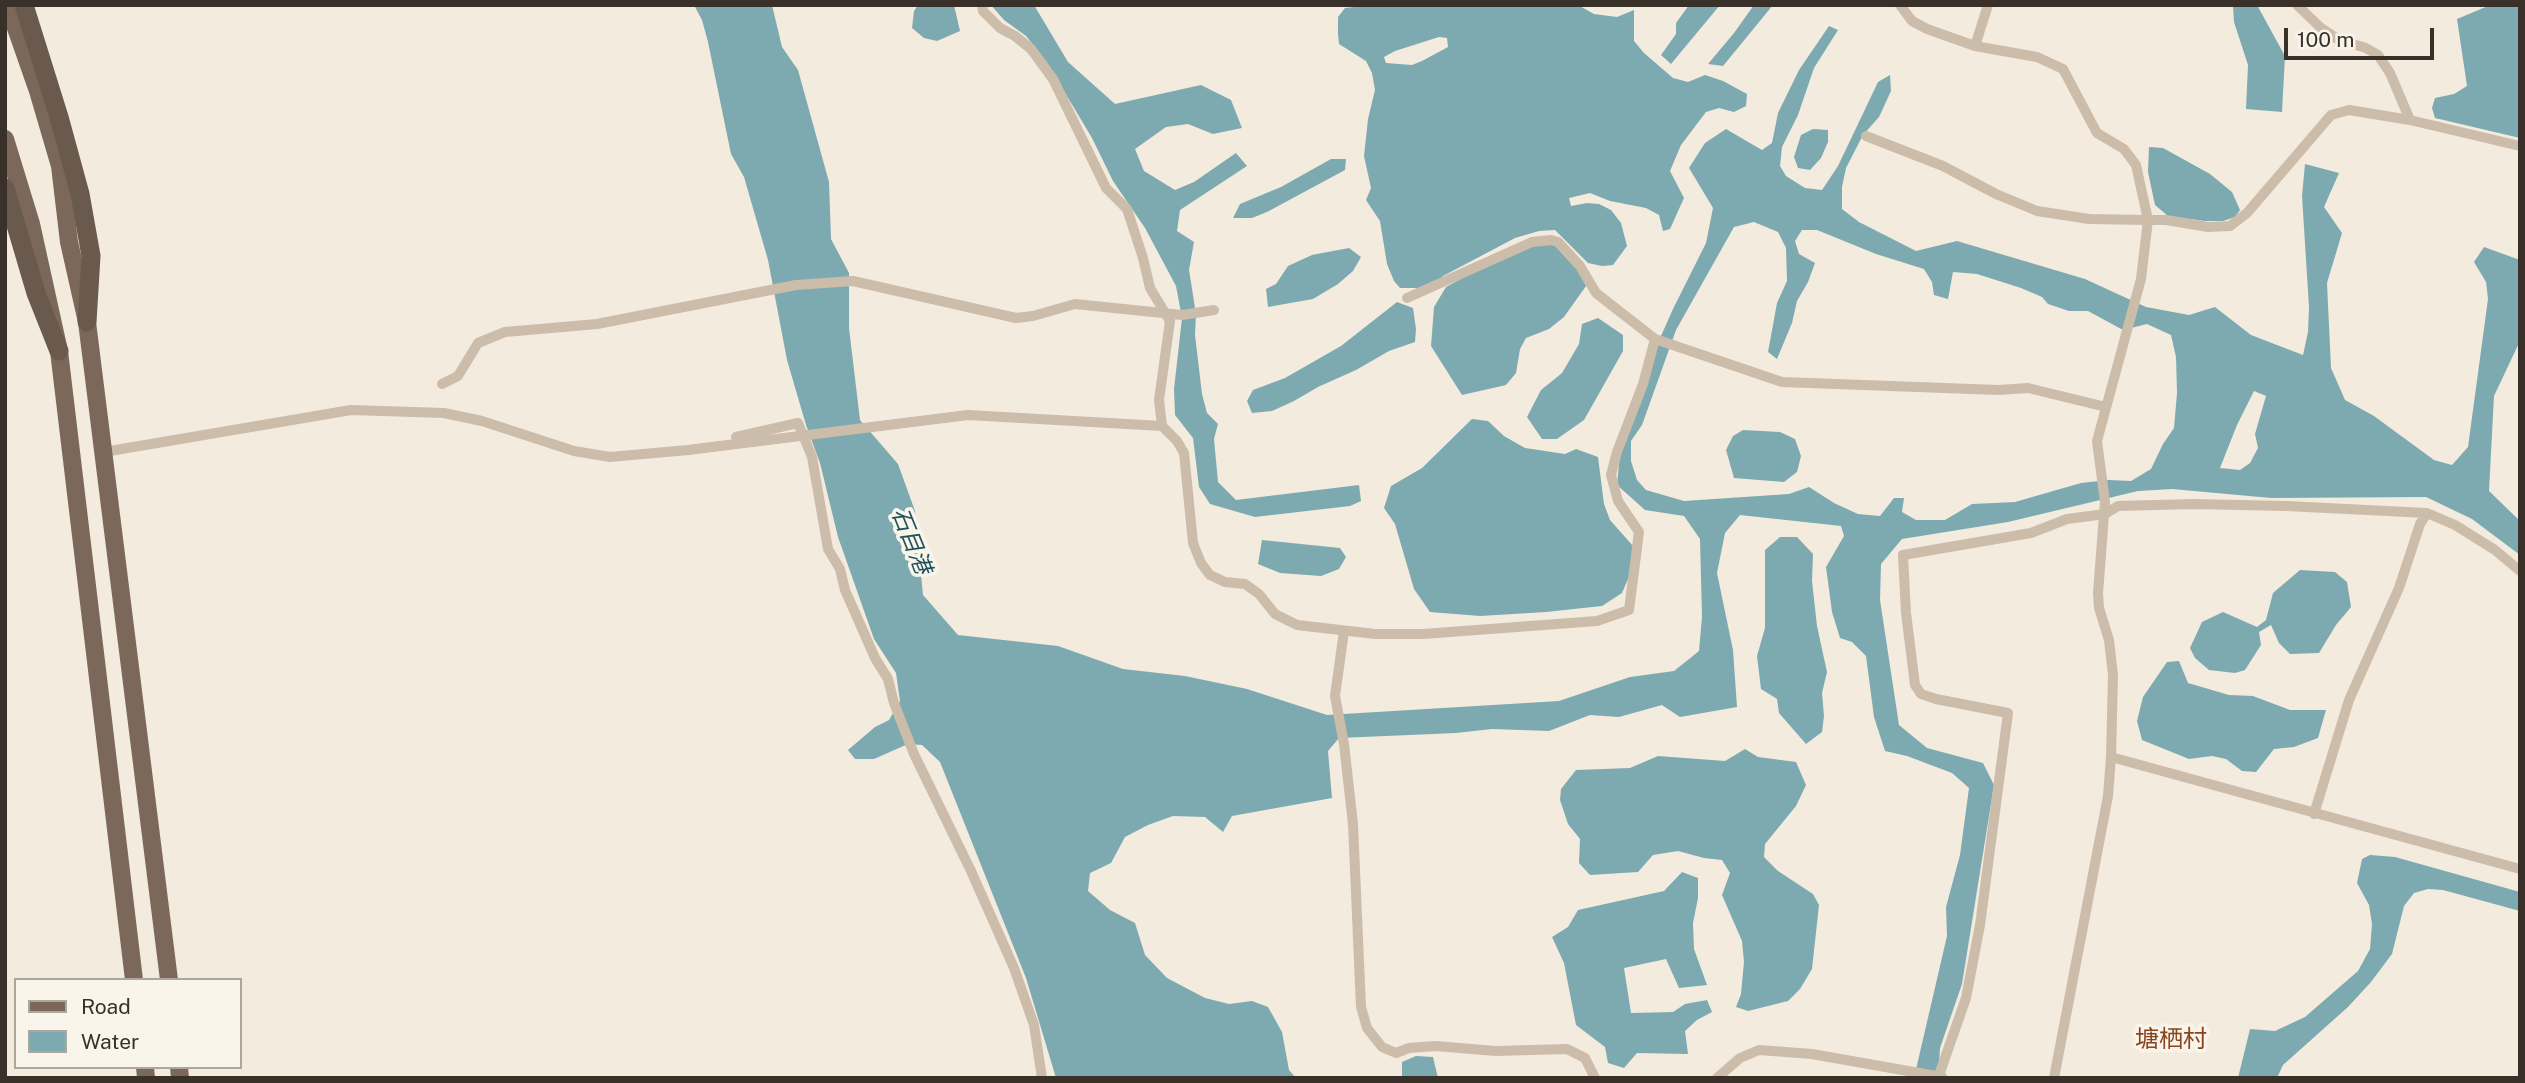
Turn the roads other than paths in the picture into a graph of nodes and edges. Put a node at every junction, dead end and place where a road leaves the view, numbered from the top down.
1 (8, 5) edge
2 (24, 5) edge
3 (982, 5) edge
4 (1900, 5) edge
5 (1988, 5) edge
6 (2297, 5) edge
7 (1975, 46) junction
8 (2410, 120) junction
9 (1866, 136) dead end
10 (5, 139) edge
11 (2520, 146) edge
12 (5, 188) edge
13 (2148, 220) junction
14 (1407, 298) dead end
15 (1214, 310) dead end
16 (1165, 314) junction
17 (87, 322) junction
18 (1655, 339) junction
19 (59, 351) junction
20 (442, 384) dead end
21 (2106, 407) junction
22 (1162, 426) junction
23 (688, 450) junction
24 (104, 452) junction
25 (2105, 508) junction
26 (2427, 513) junction
27 (2520, 570) edge
28 (1344, 631) junction
29 (2111, 757) junction
30 (2314, 814) junction
31 (2520, 869) edge
32 (134, 978) edge
33 (169, 978) edge
34 (1940, 1077) edge
35 (1042, 1078) edge
36 (1595, 1078) edge
37 (1717, 1078) edge
38 (2054, 1078) edge

1 - 17 main road
2 - 17 highway
3 - 16 street
4 - 7 street
5 - 7 street
6 - 8 street
7 - 13 street
8 - 11 street
8 - 13 street
9 - 13 street
10 - 19 main road
12 - 19 highway
13 - 21 street
14 - 18 street
15 - 16 street
16 - 20 street
16 - 22 street
17 - 24 main road
18 - 21 street
18 - 28 street
19 - 32 main road
21 - 25 street
22 - 23 street
22 - 28 street
23 - 24 street
23 - 35 street
24 - 33 main road
25 - 26 street
25 - 29 street
25 - 34 street
26 - 27 street
26 - 30 street
28 - 36 street
29 - 30 street
29 - 38 street
30 - 31 street
34 - 37 street

